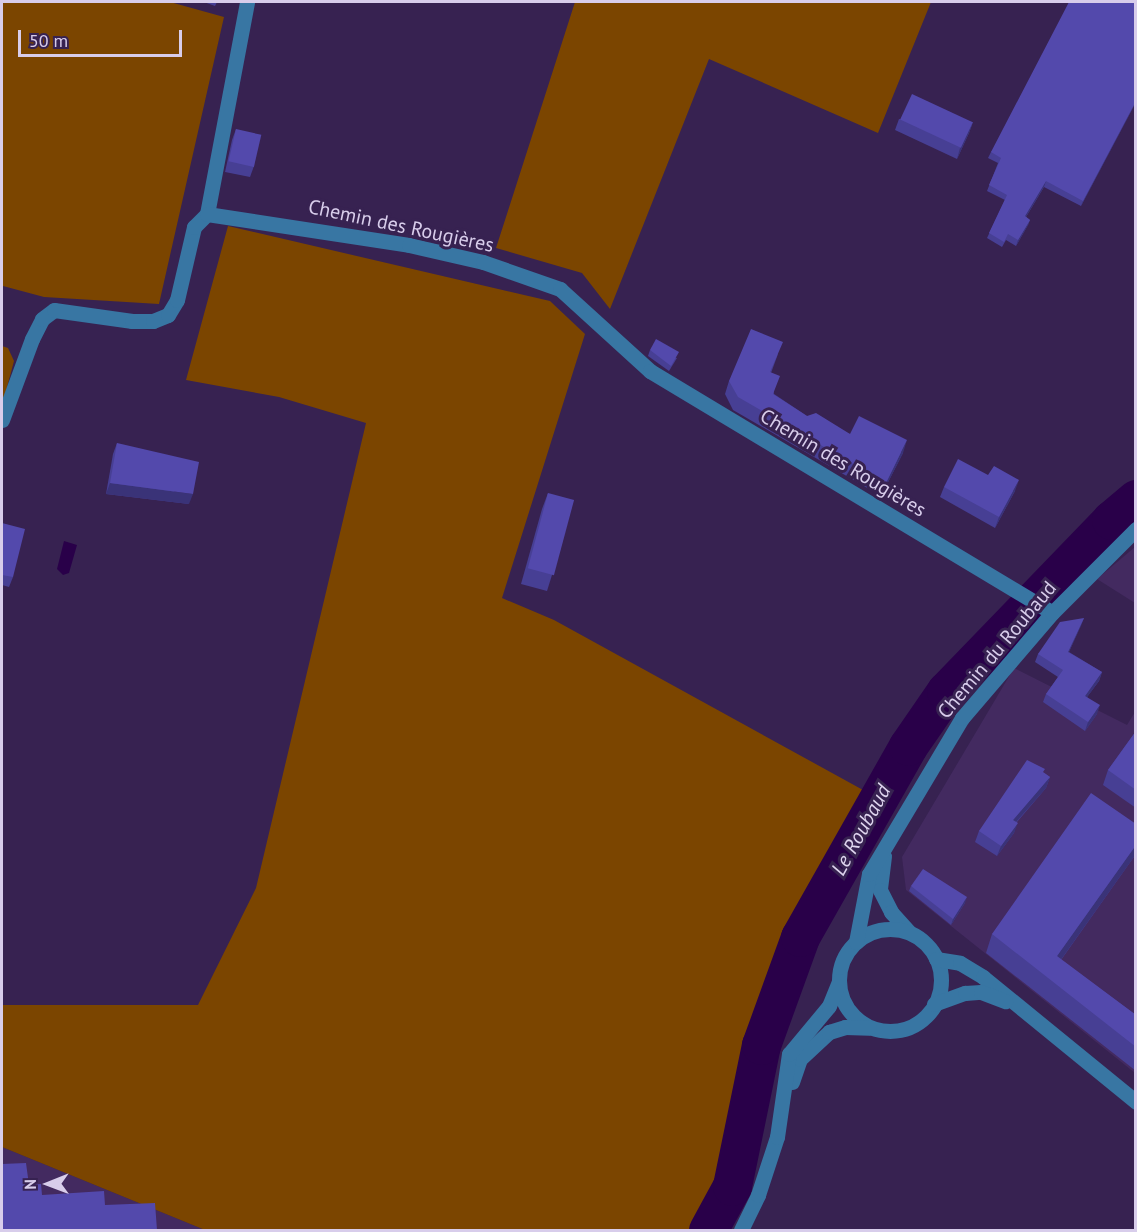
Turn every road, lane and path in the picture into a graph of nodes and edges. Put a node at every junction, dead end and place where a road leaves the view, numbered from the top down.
1 (247, 2) edge
2 (207, 214) junction
3 (2, 420) edge
4 (1136, 529) edge
5 (1047, 610) junction
6 (887, 841) junction
7 (909, 932) junction
8 (856, 942) junction
9 (936, 959) junction
10 (839, 981) junction
11 (934, 1004) junction
12 (1023, 1012) junction
13 (872, 1028) junction
14 (785, 1098) junction
15 (1136, 1102) edge
16 (741, 1230) edge

1 - 2 street
2 - 3 street
2 - 5 street, Chemin des Rougières
4 - 5 street, Chemin du Roubaud
5 - 6 street, Chemin du Roubaud
6 - 7 street, Chemin du Roubaud
6 - 8 street, Chemin du Roubaud
7 - 8 street
7 - 9 street
8 - 10 street
9 - 11 street
9 - 12 street
10 - 13 street
10 - 14 street
11 - 12 street
11 - 13 street
12 - 15 street
13 - 14 street
14 - 16 street

